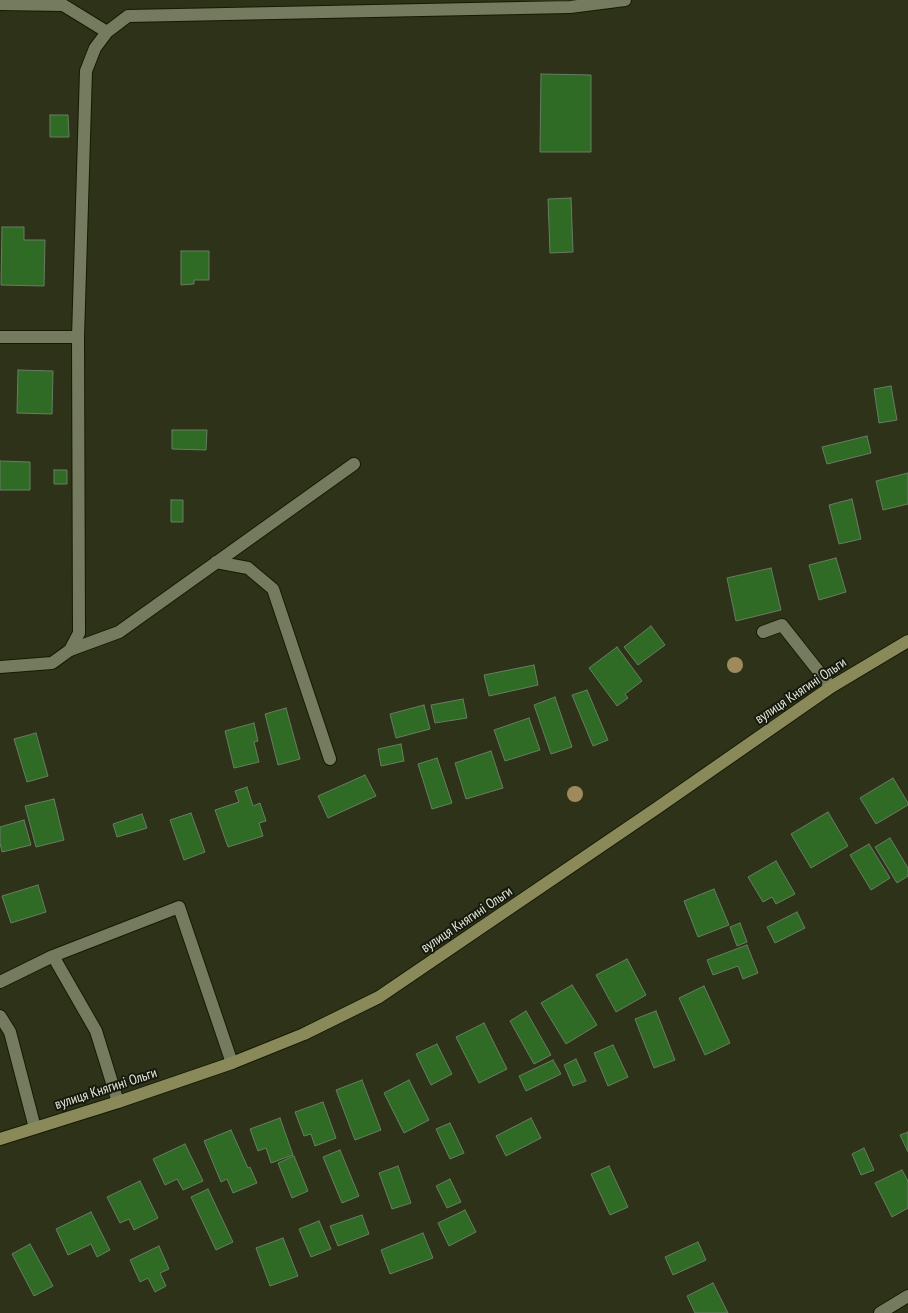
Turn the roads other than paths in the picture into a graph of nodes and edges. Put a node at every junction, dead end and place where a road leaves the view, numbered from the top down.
1 (625, 0) edge
2 (0, 4) edge
3 (107, 32) junction
4 (78, 337) junction
5 (0, 338) edge
6 (354, 464) dead end
7 (216, 562) junction
8 (763, 632) dead end
9 (908, 641) edge
10 (70, 650) junction
11 (0, 668) edge
12 (831, 687) junction
13 (330, 758) dead end
14 (53, 956) junction
15 (0, 982) edge
16 (0, 1016) edge
17 (232, 1063) junction
18 (118, 1102) junction
19 (35, 1128) junction
20 (0, 1138) edge
21 (908, 1296) edge
22 (880, 1313) edge

1 - 3 street
2 - 3 street
3 - 4 street
4 - 5 street
4 - 10 street
6 - 7 street
7 - 10 street
7 - 13 street
8 - 12 street
9 - 12 street, вулиця Княгині Ольги
10 - 11 street
12 - 17 street, вулиця Княгині Ольги
14 - 15 street
14 - 17 street
14 - 18 street
16 - 19 street
17 - 18 street, вулиця Княгині Ольги
18 - 19 street, вулиця Княгині Ольги
19 - 20 street, вулиця Княгині Ольги
21 - 22 street

